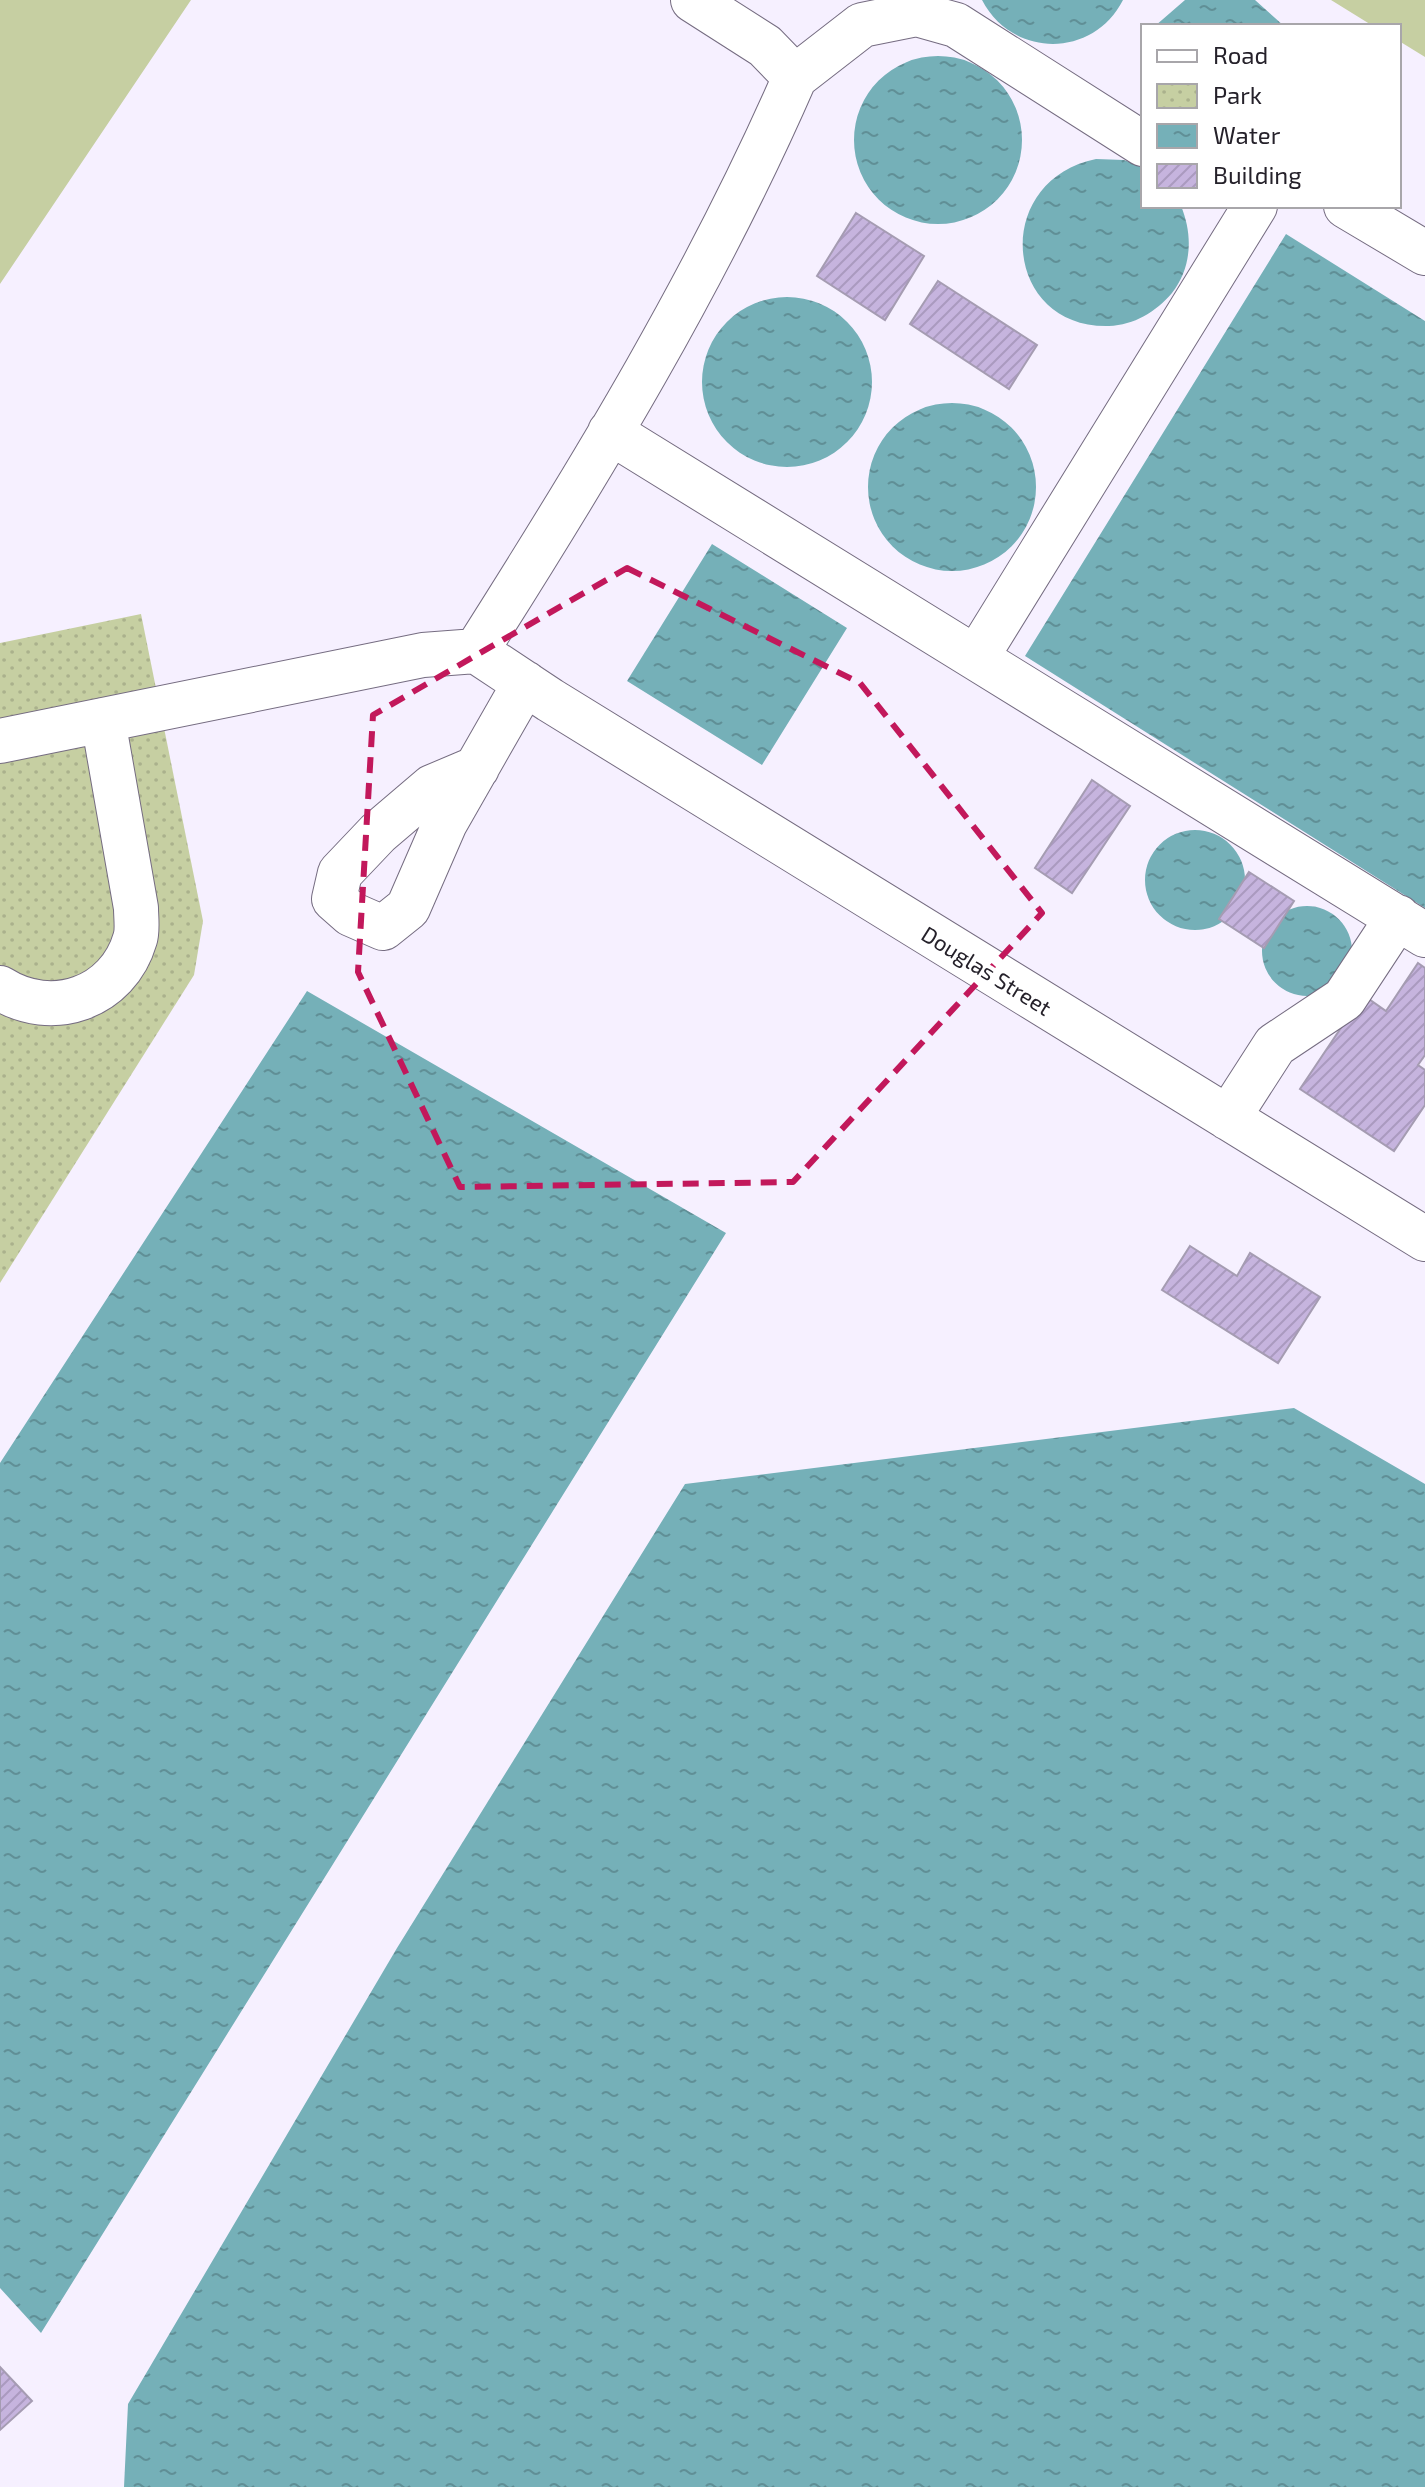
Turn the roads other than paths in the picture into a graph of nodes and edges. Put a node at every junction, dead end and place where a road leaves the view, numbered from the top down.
1 (693, 0) edge
2 (795, 77) junction
3 (1141, 143) edge
4 (1248, 208) edge
5 (1349, 208) edge
6 (1425, 253) edge
7 (610, 432) junction
8 (476, 651) junction
9 (976, 658) junction
10 (537, 692) junction
11 (103, 720) junction
12 (0, 741) edge
13 (477, 768) dead end
14 (1411, 926) edge
15 (0, 988) edge
16 (1228, 1118) junction
17 (1423, 1234) edge

1 - 2 street
2 - 3 street
2 - 7 street
4 - 9 street
5 - 6 street
7 - 8 street
7 - 9 street
8 - 10 street, Douglas Street
8 - 11 street
9 - 14 street
10 - 13 street
10 - 16 street, Douglas Street
11 - 12 street
11 - 15 street
14 - 16 street
16 - 17 street, Douglas Street

